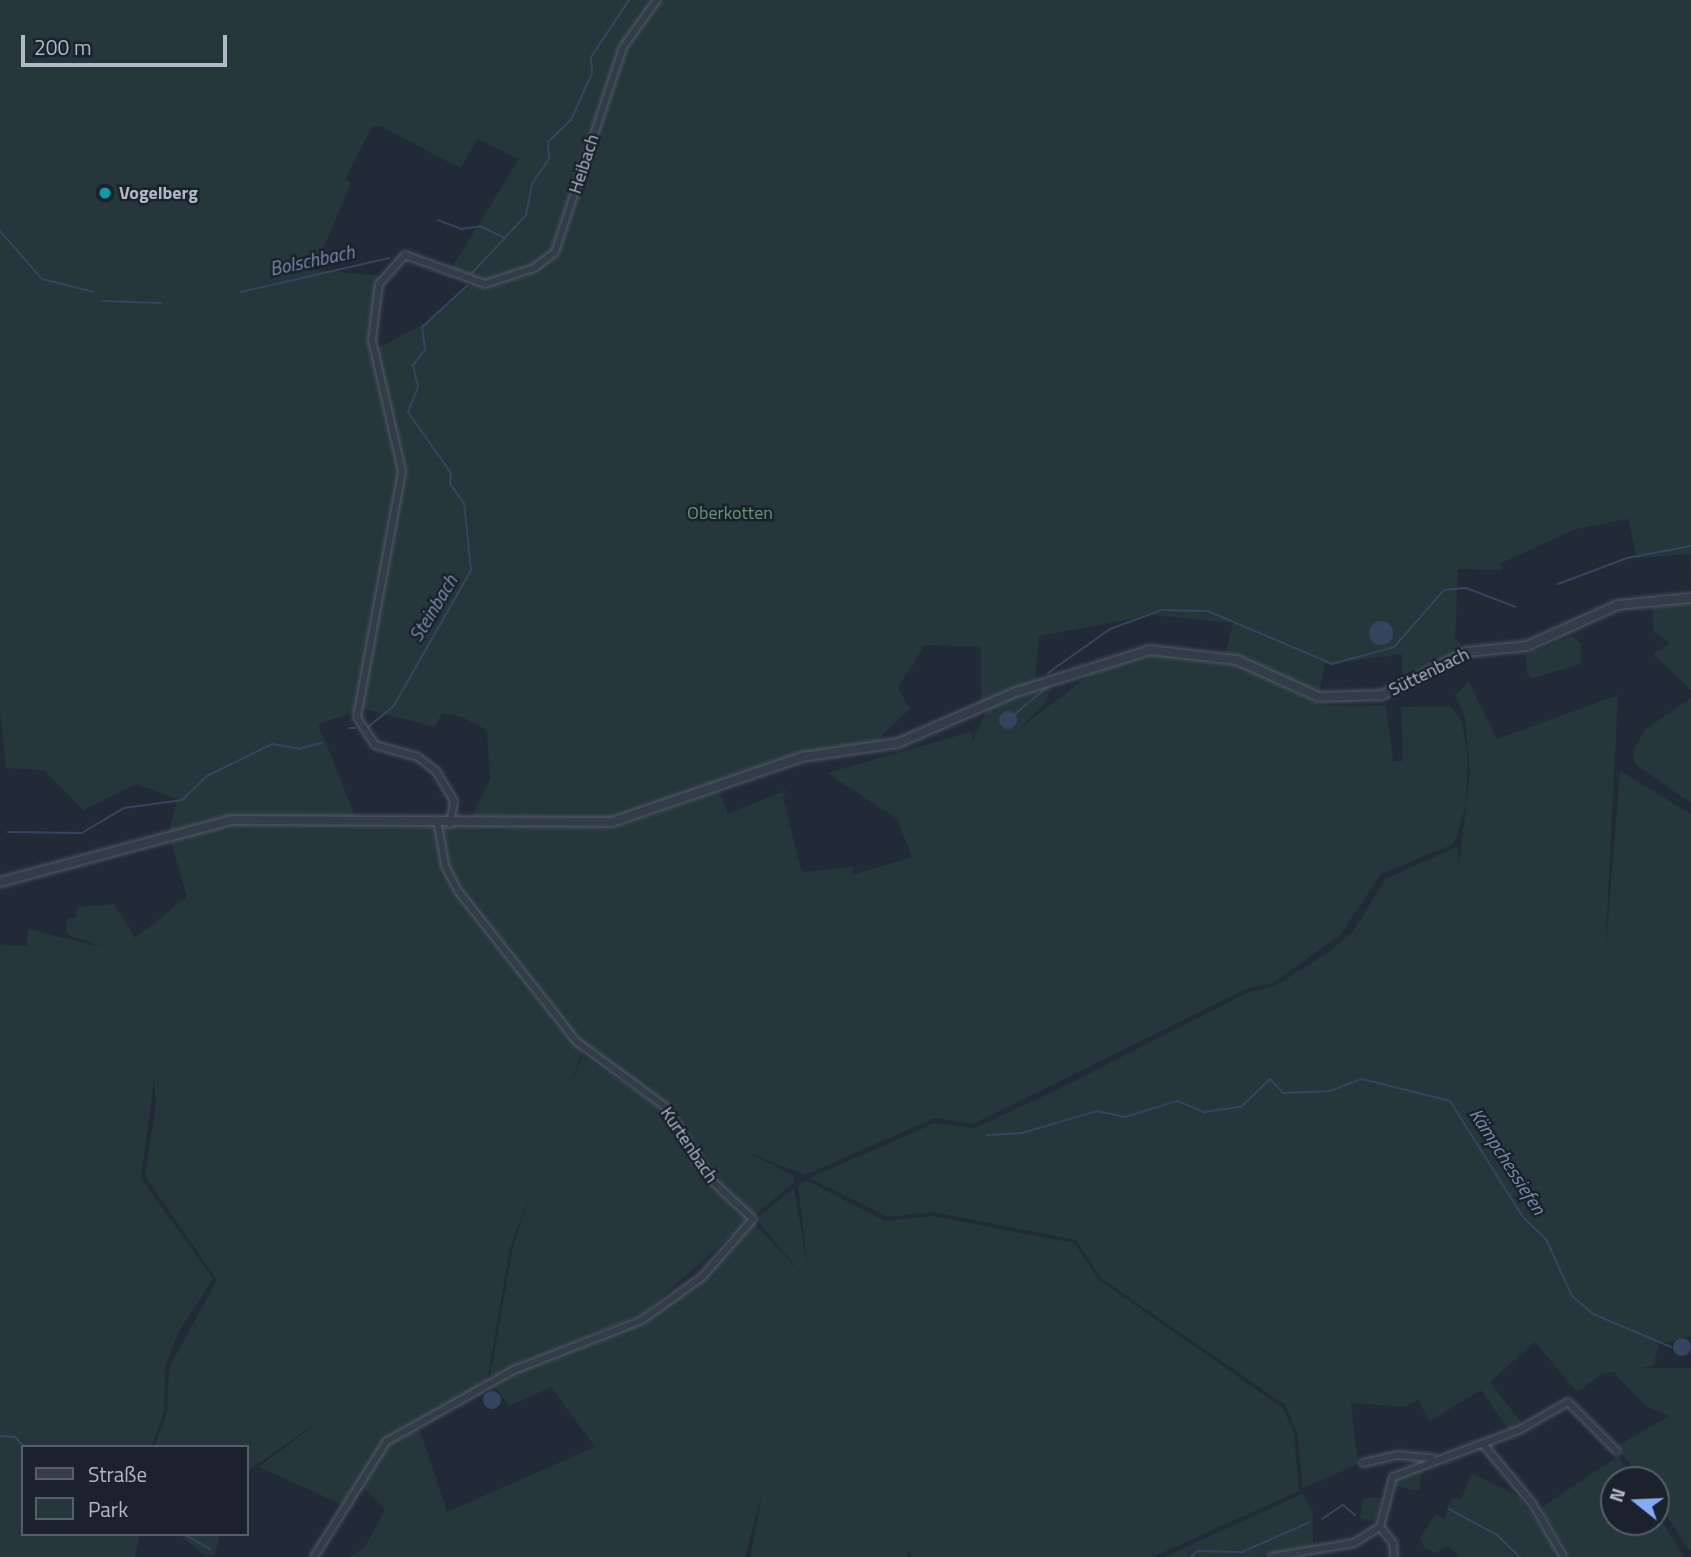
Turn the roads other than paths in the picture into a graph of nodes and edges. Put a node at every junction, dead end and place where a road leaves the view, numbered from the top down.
1 (657, 0) edge
2 (1691, 598) edge
3 (438, 824) junction
4 (450, 825) junction
5 (0, 882) edge
6 (1483, 1444) junction
7 (1617, 1451) dead end
8 (1435, 1458) junction
9 (1363, 1463) dead end
10 (1380, 1527) junction
11 (314, 1557) edge
12 (1272, 1557) edge
13 (1394, 1557) edge
14 (1564, 1557) edge

1 - 4 street, Heibach
2 - 4 street, Süttenbach
3 - 4 street
3 - 5 street
3 - 11 street, Kurtenbach
6 - 7 street
6 - 8 street
6 - 14 street
8 - 9 street
8 - 10 street
10 - 12 street
10 - 13 street

